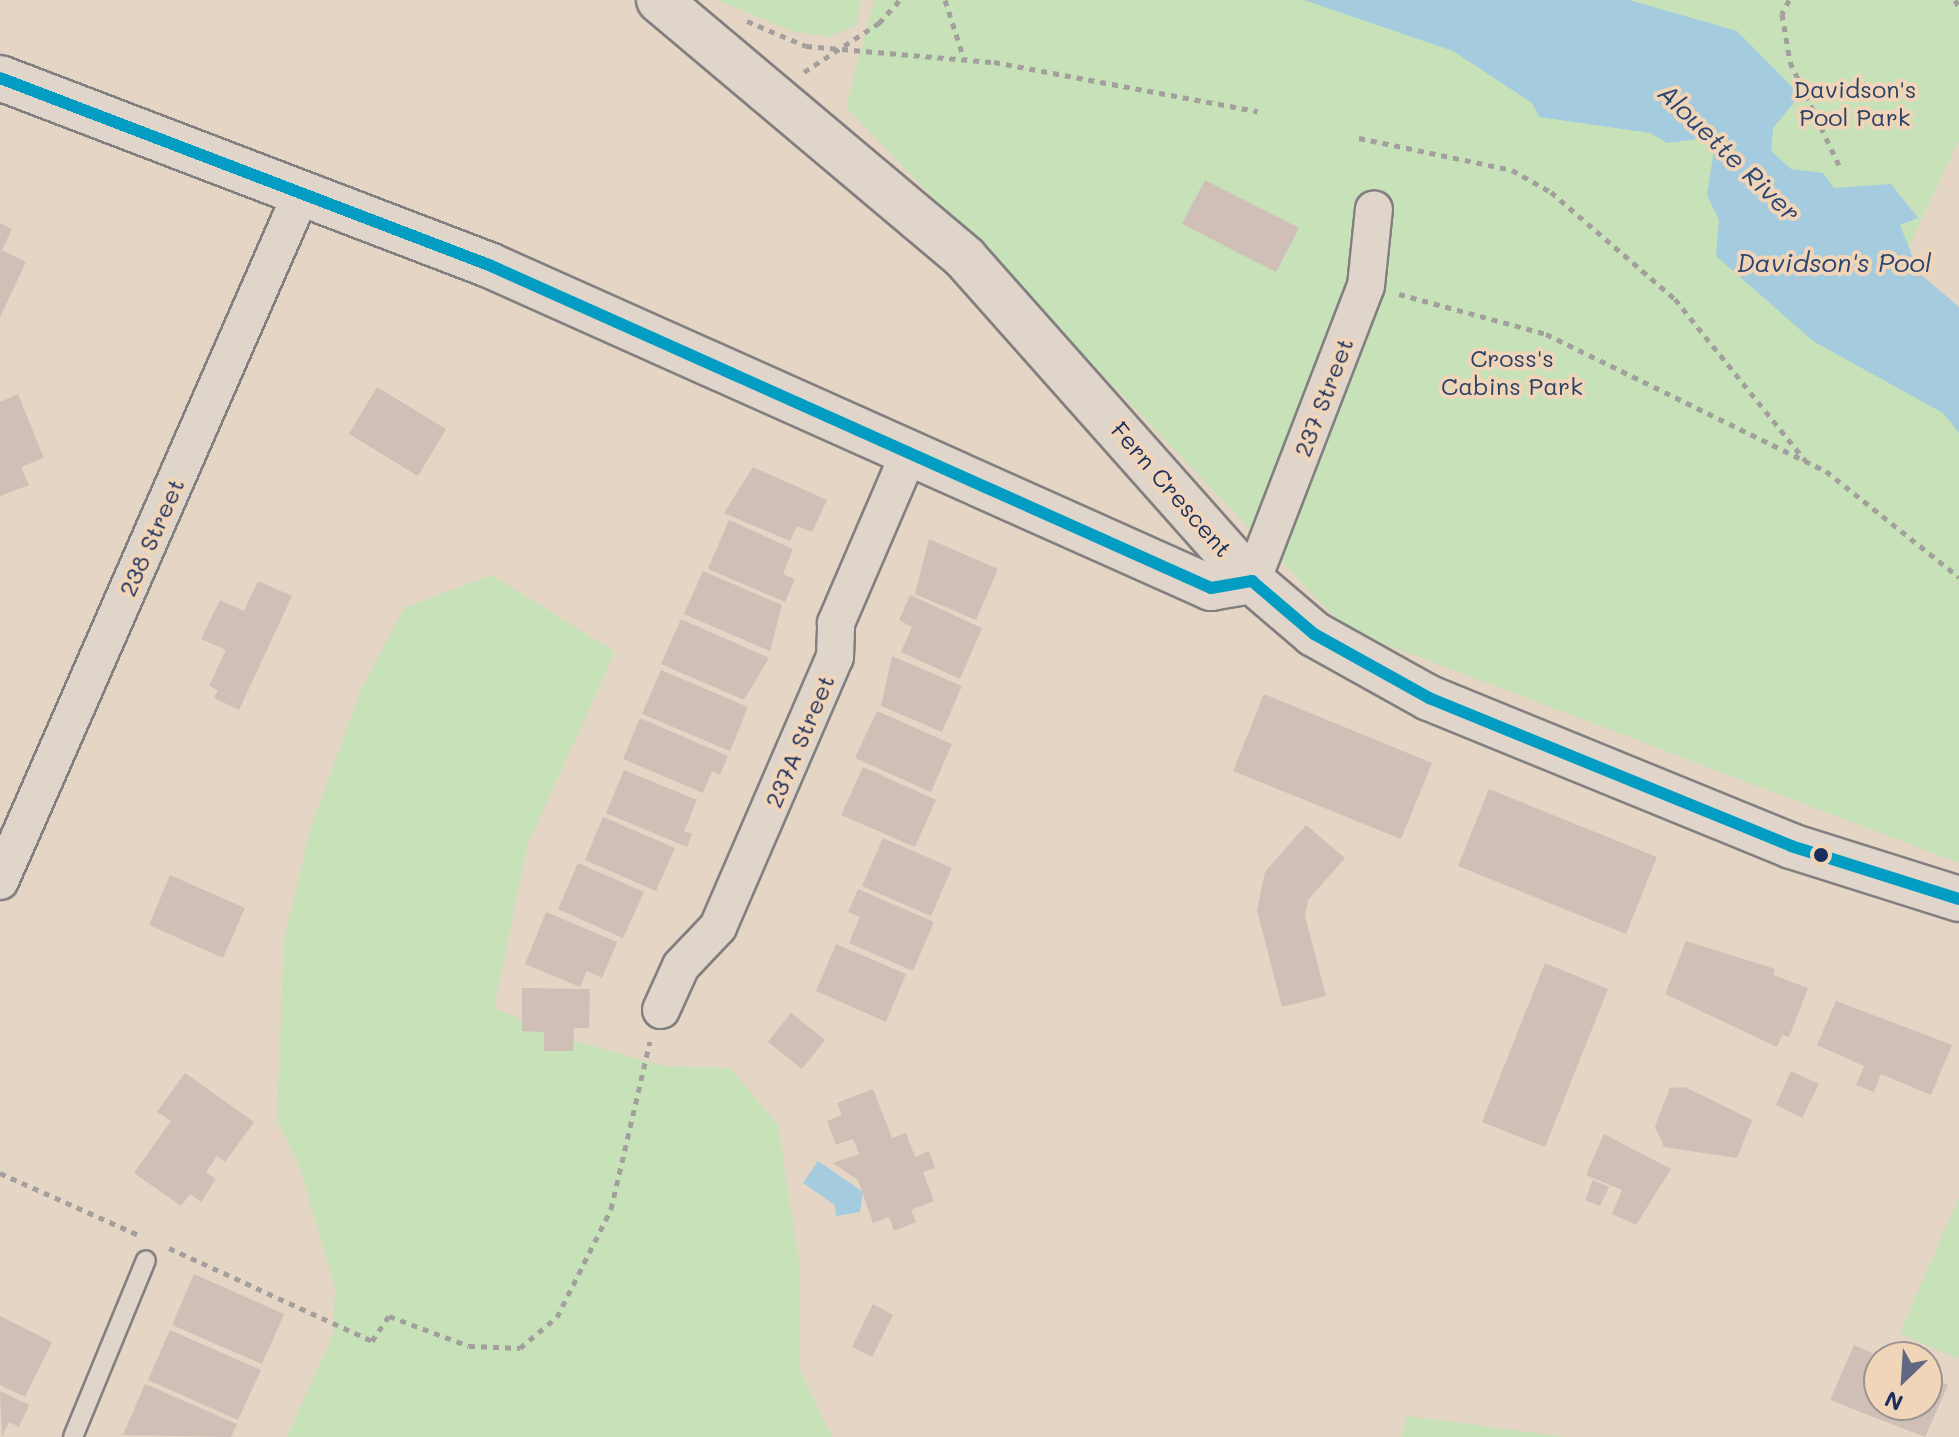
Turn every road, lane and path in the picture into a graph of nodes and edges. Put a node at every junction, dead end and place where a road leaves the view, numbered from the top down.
1 (659, 0) edge
2 (900, 0) edge
3 (945, 0) edge
4 (1789, 0) edge
5 (1955, 0) edge
6 (1959, 7) edge
7 (741, 18) dead end
8 (842, 48) junction
9 (964, 59) junction
10 (0, 78) edge
11 (802, 82) dead end
12 (1257, 111) dead end
13 (1359, 138) dead end
14 (1839, 165) dead end
15 (302, 192) junction
16 (1374, 209) dead end
17 (1366, 286) junction
18 (907, 458) junction
19 (1806, 461) junction
20 (1959, 577) edge
21 (1252, 581) junction
22 (0, 881) edge
23 (1959, 899) edge
24 (661, 1010) joint
25 (0, 1173) edge
26 (146, 1260) dead end
27 (73, 1437) edge

1 - 21 street, Fern Crescent
2 - 8 path
3 - 9 path
4 - 14 path
5 - 6 path
7 - 8 path
8 - 9 path
8 - 11 path
9 - 12 path
10 - 15 street
13 - 19 path
15 - 18 street
15 - 22 street, 238 Street
16 - 17 street, 237 Street
17 - 19 path
17 - 21 street, 237 Street
18 - 21 street
18 - 24 street, 237A Street
19 - 20 path
21 - 23 street, Fern Crescent
24 - 25 path
26 - 27 lane

